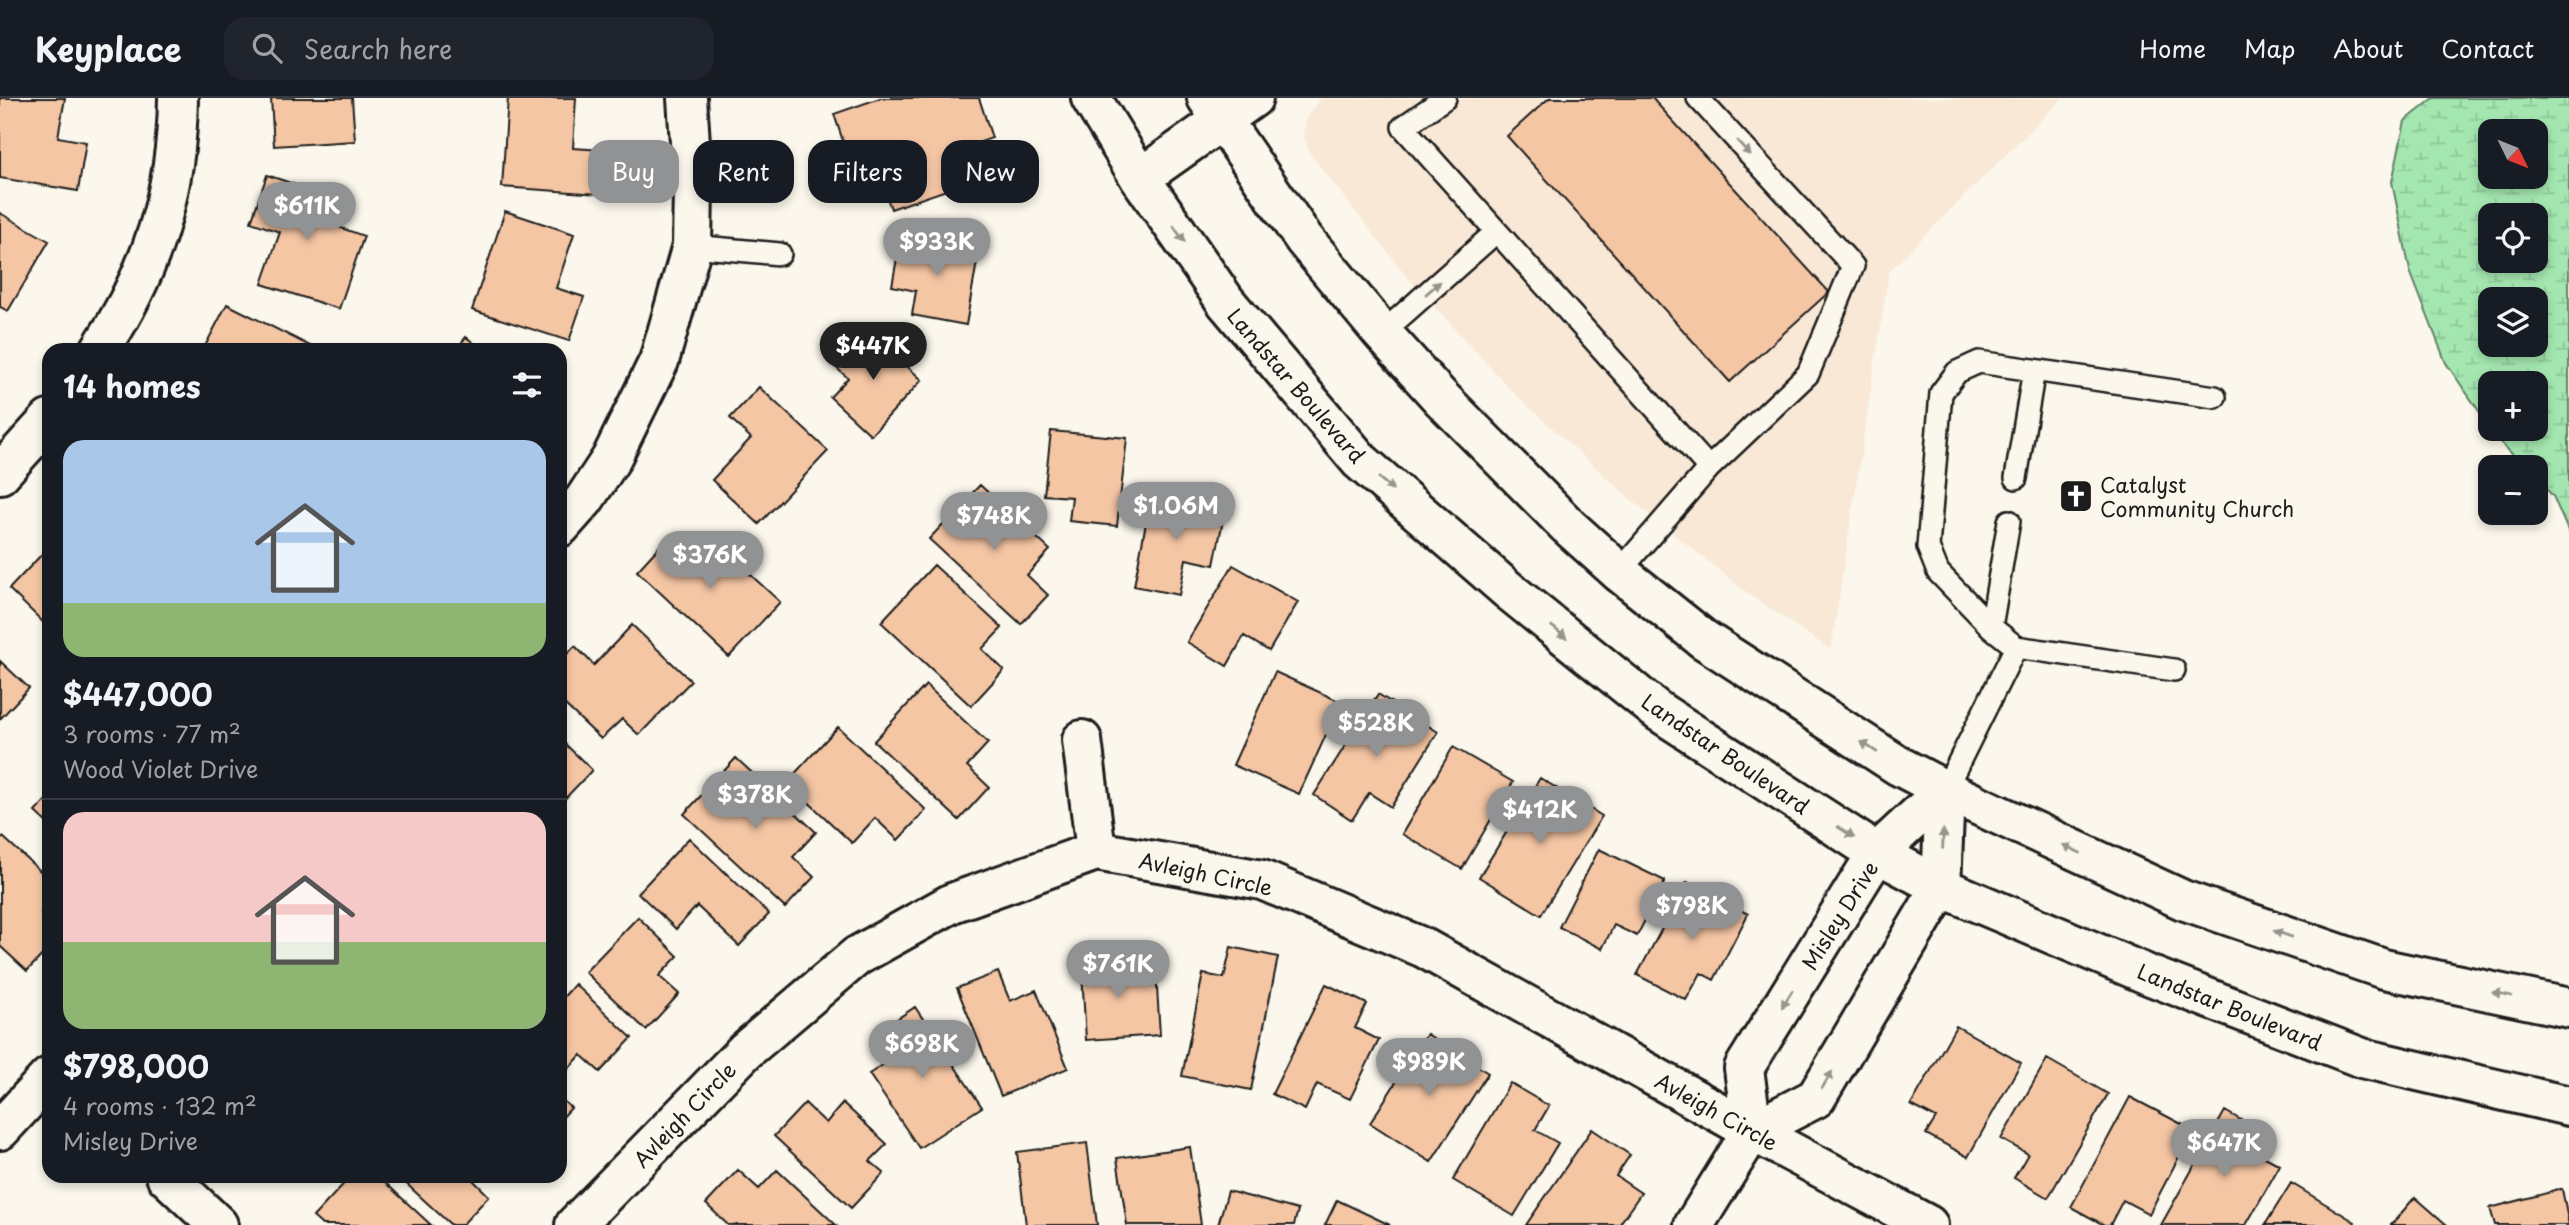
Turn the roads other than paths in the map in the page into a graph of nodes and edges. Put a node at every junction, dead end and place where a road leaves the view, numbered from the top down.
1 (178, 98) edge
2 (687, 98) edge
3 (1253, 98) edge
4 (1445, 98) edge
5 (1698, 98) edge
6 (1098, 101) edge
7 (1215, 109) edge
8 (1140, 178) junction
9 (1496, 232) junction
10 (692, 246) junction
11 (780, 254) dead end
12 (1382, 333) junction
13 (104, 343) edge
14 (2034, 370) junction
15 (2214, 397) dead end
16 (42, 428) edge
17 (1709, 468) junction
18 (0, 474) edge
19 (2016, 478) dead end
20 (567, 519) edge
21 (2009, 521) dead end
22 (1619, 572) junction
23 (1991, 627) junction
24 (2016, 647) junction
25 (2174, 670) dead end
26 (1082, 740) dead end
27 (1945, 790) junction
28 (1096, 851) junction
29 (1877, 853) junction
30 (1941, 887) junction
31 (2569, 1008) edge
32 (42, 1085) edge
33 (2569, 1106) edge
34 (0, 1130) edge
35 (1752, 1131) junction
36 (173, 1183) edge
37 (218, 1225) edge
38 (575, 1225) edge
39 (1694, 1225) edge
40 (1927, 1225) edge

1 - 13 street
2 - 10 street
3 - 7 street
4 - 9 lane
5 -> 17 lane
6 - 8 street, Landstar Boulevard
7 - 8 street
7 - 12 street
8 -> 29 street, Landstar Boulevard
12 -> 9 lane
9 - 17 lane
10 - 11 lane
10 - 20 street
12 - 22 street
14 - 15 lane
14 - 19 lane
14 - 23 lane
16 - 18 street
17 - 22 lane
21 - 23 lane
27 -> 22 street
23 - 24 lane
24 - 25 lane
24 - 27 lane
26 - 28 street
27 - 29 street, Misley Drive
30 -> 27 street
31 -> 27 street
28 - 35 street, Avleigh Circle
28 - 38 street, Avleigh Circle
29 - 30 street, Landstar Boulevard
29 -> 35 street, Misley Drive
30 - 33 street, Landstar Boulevard
35 -> 30 street
32 - 34 street
35 - 39 street
35 - 40 street, Avleigh Circle
36 - 37 street

